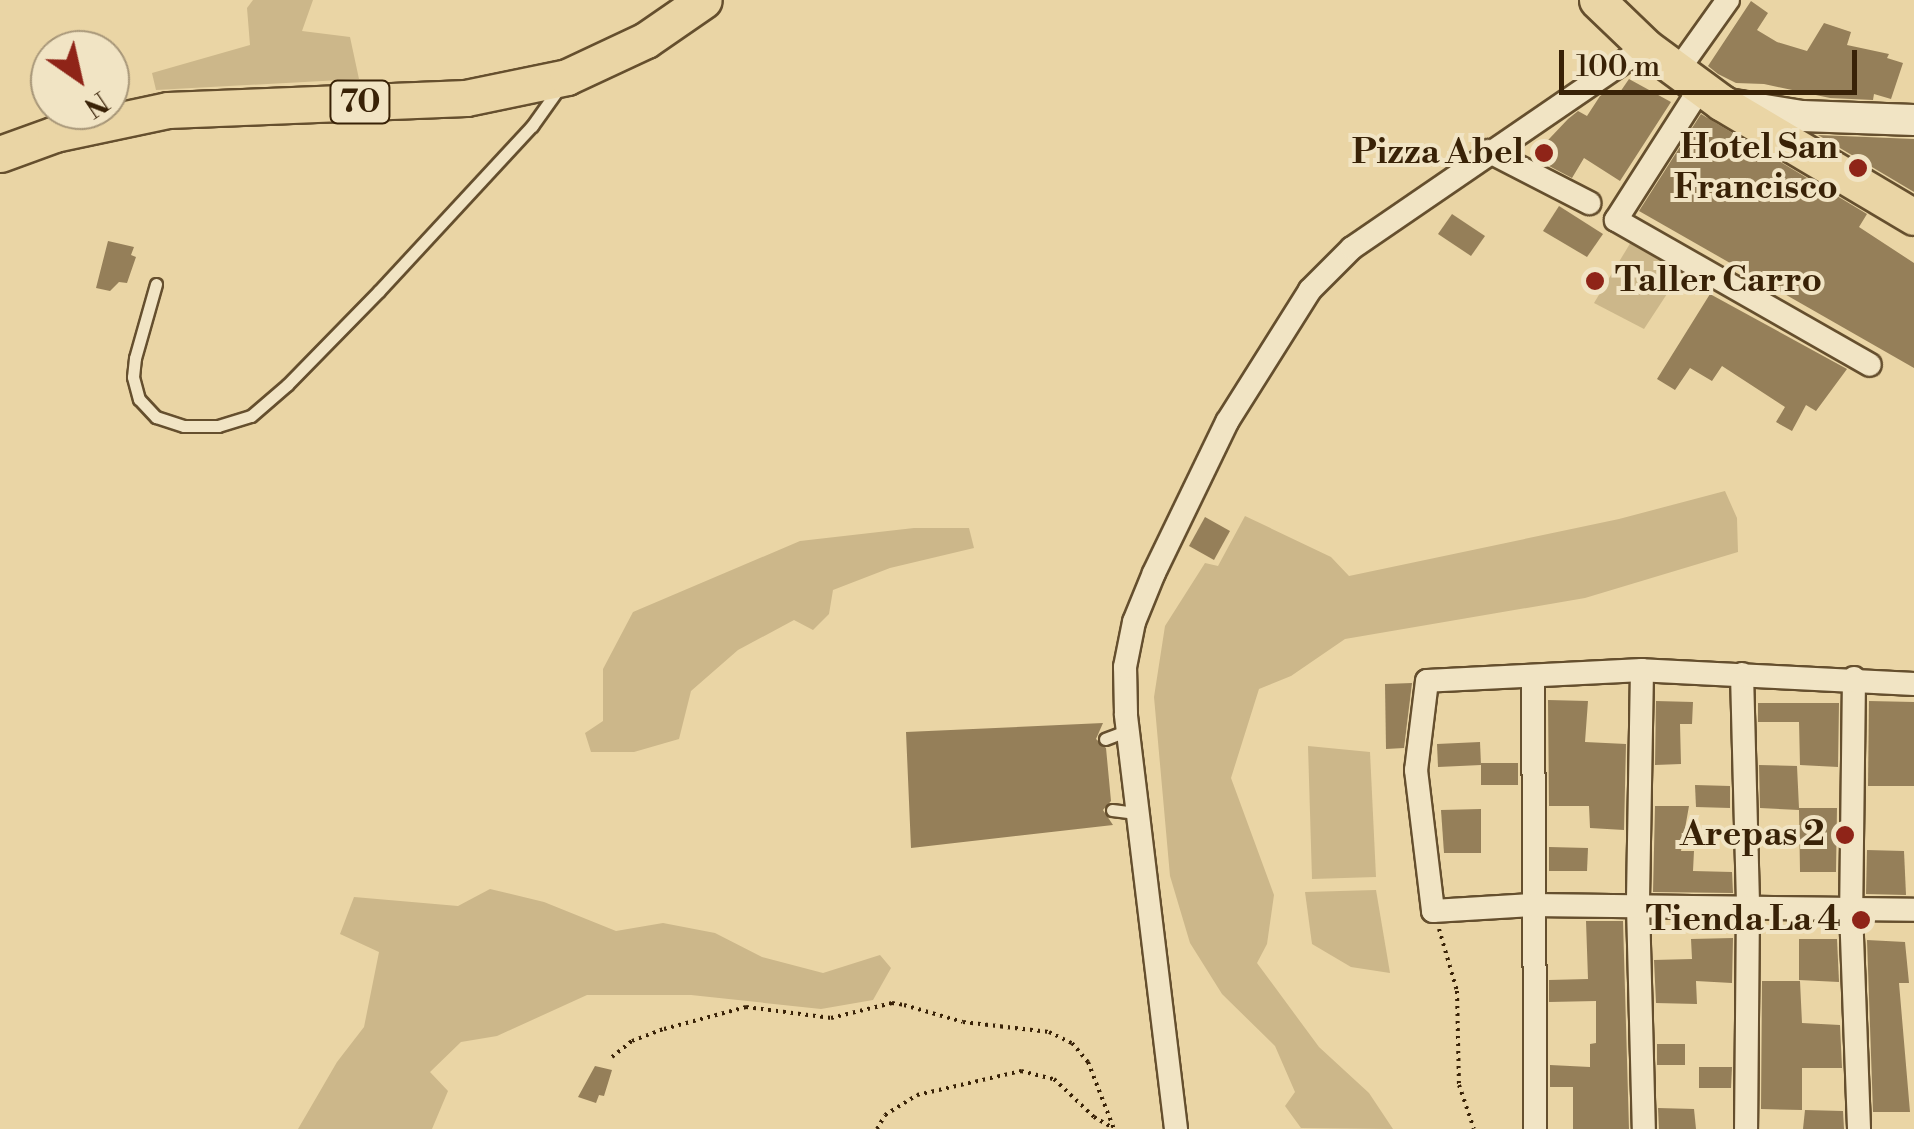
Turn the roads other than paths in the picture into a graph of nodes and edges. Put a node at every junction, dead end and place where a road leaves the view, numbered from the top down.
1 (704, 0) edge
2 (1597, 0) edge
3 (1728, 0) edge
4 (1646, 47) junction
5 (567, 76) junction
6 (1701, 87) junction
7 (1913, 117) edge
8 (1488, 151) junction
9 (0, 154) edge
10 (1589, 204) dead end
11 (1914, 217) edge
12 (156, 284) dead end
13 (1870, 365) dead end
14 (1642, 670) junction
15 (1742, 674) junction
16 (1533, 677) junction
17 (1854, 678) junction
18 (1914, 684) edge
19 (1128, 730) junction
20 (1105, 739) dead end
21 (1112, 810) dead end
22 (1136, 813) junction
23 (1532, 905) junction
24 (1638, 906) junction
25 (1748, 908) junction
26 (1850, 910) junction
27 (1914, 910) edge
28 (1176, 1129) edge
29 (1535, 1129) edge
30 (1644, 1129) edge
31 (1746, 1129) edge
32 (1859, 1129) edge

1 - 5 main road, 70
2 - 4 main road
3 - 6 street
4 - 6 main road
4 - 8 street
5 - 9 main road, 70
5 - 12 lane
6 - 7 street
6 - 11 main road
6 - 13 street
8 - 10 street
8 - 19 street
14 - 15 street
14 - 16 street
14 - 24 street
15 - 17 street
15 - 25 street
16 - 23 street
16 - 23 street
17 - 18 street
17 - 26 street
19 - 20 lane
19 - 22 street
21 - 22 lane
22 - 28 street
23 - 24 street
23 - 29 street
24 - 25 street
24 - 30 street
25 - 26 street
25 - 31 street
26 - 27 street
26 - 32 street

